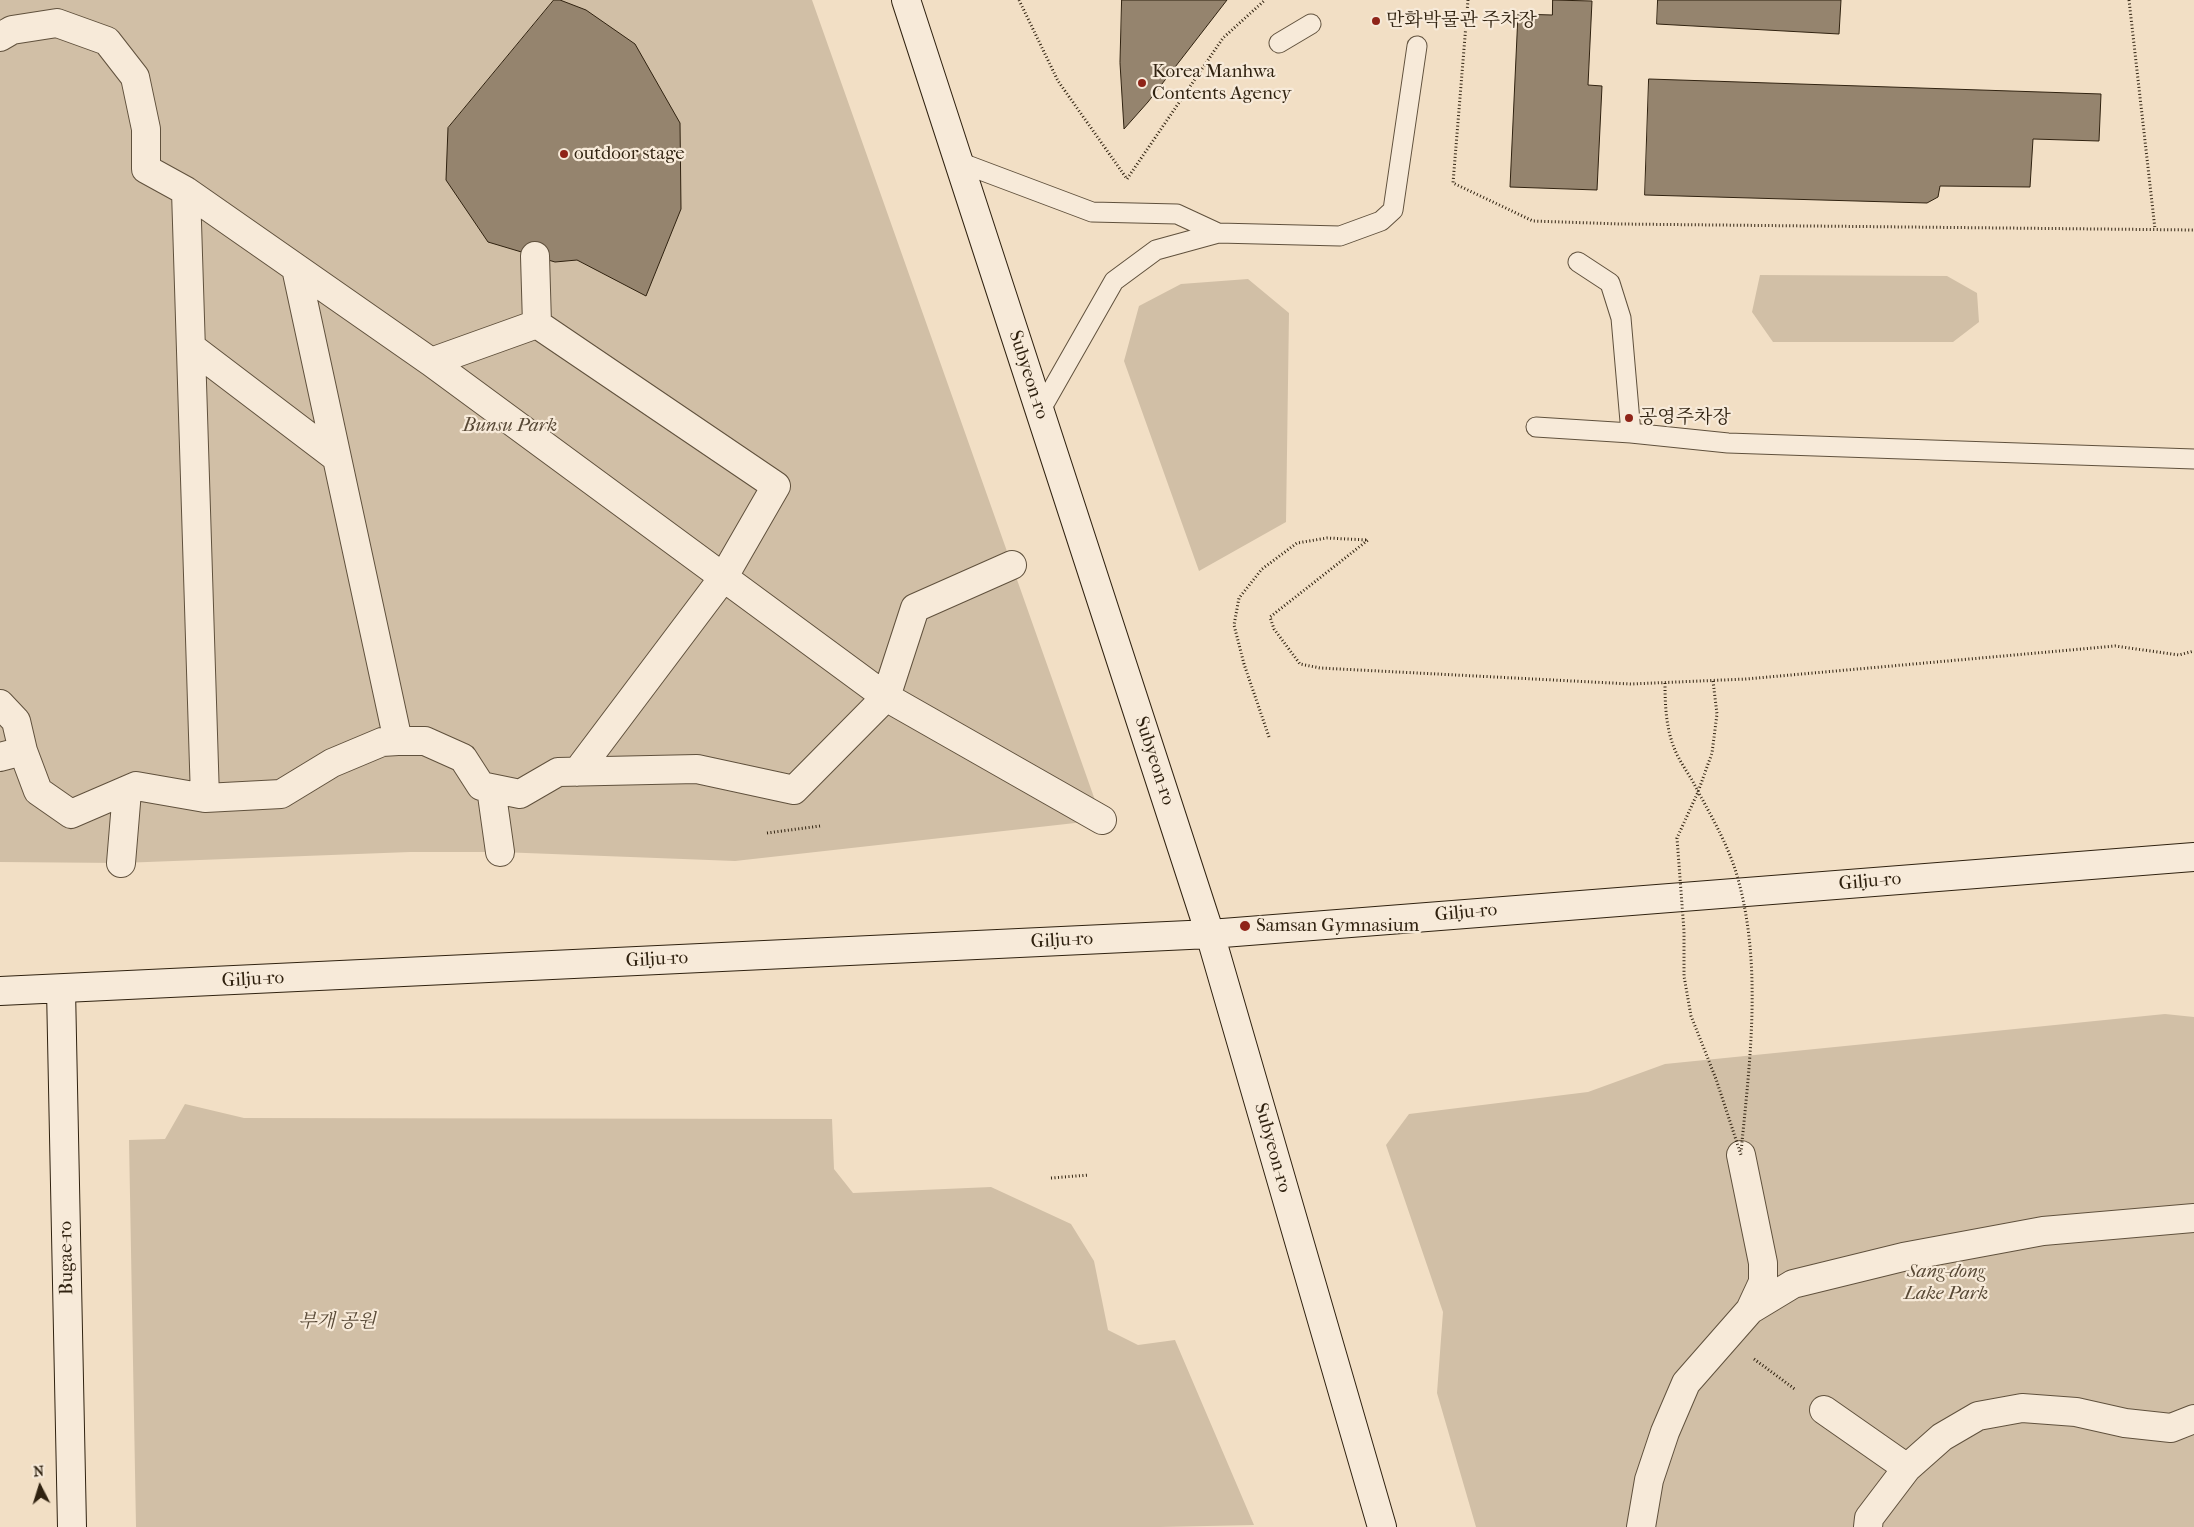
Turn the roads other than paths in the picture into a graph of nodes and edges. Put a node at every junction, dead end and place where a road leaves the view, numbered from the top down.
1 (906, 0) edge
2 (1311, 24) dead end
3 (0, 37) edge
4 (1279, 43) dead end
5 (1417, 46) dead end
6 (959, 162) junction
7 (186, 191) junction
8 (1218, 233) junction
9 (535, 256) dead end
10 (1578, 262) dead end
11 (296, 268) junction
12 (537, 324) junction
13 (191, 347) junction
14 (431, 362) junction
15 (1040, 411) junction
16 (1536, 427) dead end
17 (1631, 433) junction
18 (337, 458) junction
19 (2194, 459) edge
20 (1012, 565) dead end
21 (723, 578) junction
22 (886, 697) junction
23 (0, 704) edge
24 (398, 741) junction
25 (11, 754) edge
26 (577, 772) junction
27 (491, 788) junction
28 (127, 790) junction
29 (205, 798) junction
30 (1102, 820) dead end
31 (2194, 844) edge
32 (500, 852) dead end
33 (2194, 857) edge
34 (2122, 862) junction
35 (122, 863) dead end
36 (2194, 872) edge
37 (1210, 934) junction
38 (61, 989) junction
39 (0, 991) edge
40 (1741, 1155) road end
41 (2194, 1218) edge
42 (1750, 1310) junction
43 (1824, 1410) road end
44 (2194, 1419) edge
45 (1907, 1468) junction
46 (72, 1527) edge
47 (1382, 1527) edge
48 (1641, 1527) edge
49 (1868, 1527) edge

1 - 6 street, Subyeon-ro
2 - 4 lane
3 - 7 street
5 - 8 lane
6 - 8 lane
6 - 15 street, Subyeon-ro
7 - 11 street
7 - 13 street
8 - 15 lane
9 - 12 street
10 - 17 lane
11 - 14 street
11 - 18 street
12 - 14 street
12 - 21 street
13 - 18 street
13 - 29 street
14 - 21 street
15 - 37 street, Subyeon-ro
16 - 17 lane
17 - 19 lane
18 - 24 street
20 - 22 street
21 - 22 street
21 - 26 street
22 - 26 street
22 - 30 street
23 - 25 street
24 - 27 street
24 - 29 street
25 - 28 street
26 - 27 street
27 - 32 street
28 - 29 street
28 - 35 street
31 - 34 street, Gilju-ro
33 - 34 street, Gilju-ro
34 - 36 street, Gilju-ro
34 - 37 street, Gilju-ro
37 - 38 street, Gilju-ro
37 - 47 street, Subyeon-ro
38 - 39 street, Gilju-ro
38 - 46 street, Bugae-ro
40 - 42 street
41 - 42 street
42 - 48 street
43 - 45 street
44 - 45 street
45 - 49 street

